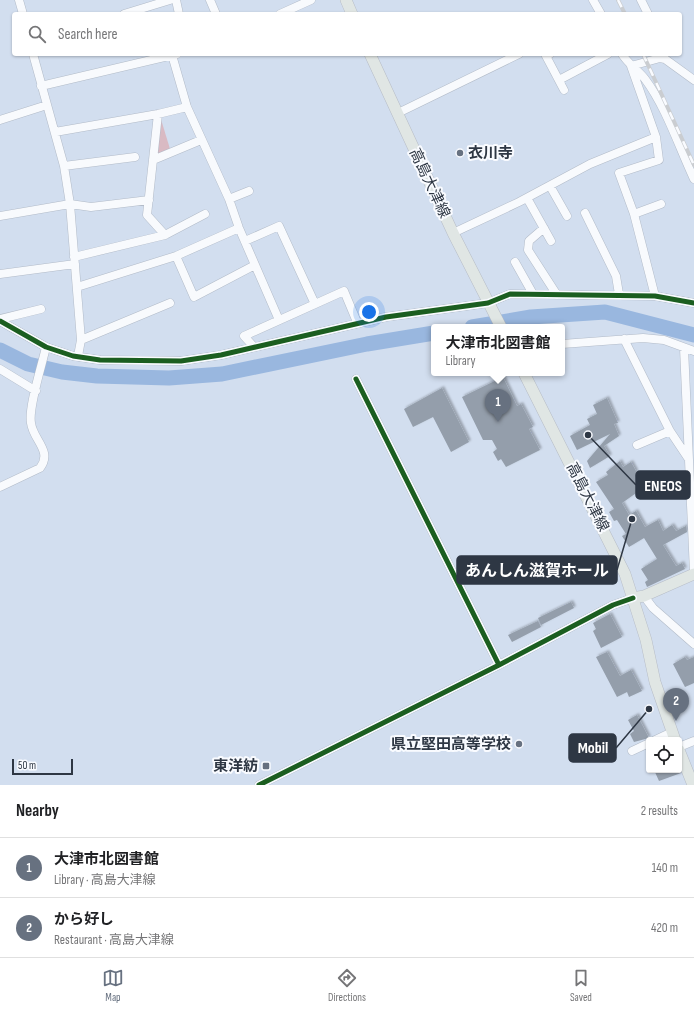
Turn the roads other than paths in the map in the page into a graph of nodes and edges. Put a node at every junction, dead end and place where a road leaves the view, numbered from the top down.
1 (19, 0) edge
2 (170, 0) edge
3 (176, 0) edge
4 (210, 0) edge
5 (311, 0) edge
6 (346, 0) edge
7 (593, 0) edge
8 (641, 0) edge
9 (22, 12) edge
10 (131, 12) edge
11 (179, 12) edge
12 (215, 12) edge
13 (284, 12) edge
14 (351, 12) edge
15 (598, 12) edge
16 (647, 12) edge
17 (34, 56) edge
18 (170, 56) edge
19 (174, 56) edge
20 (371, 56) edge
21 (515, 56) edge
22 (546, 56) edge
23 (604, 56) edge
24 (624, 56) edge
25 (666, 56) edge
26 (631, 66) junction
27 (559, 80) junction
28 (694, 80) edge
29 (41, 86) junction
30 (564, 90) dead end
31 (47, 105) junction
32 (187, 107) junction
33 (158, 114) junction
34 (398, 114) junction
35 (0, 120) edge
36 (54, 132) junction
37 (656, 136) junction
38 (201, 140) junction
39 (135, 157) dead end
40 (153, 160) junction
41 (64, 166) junction
42 (694, 179) edge
43 (550, 186) junction
44 (249, 191) dead end
45 (527, 198) junction
46 (229, 199) junction
47 (149, 200) junction
48 (70, 204) junction
49 (661, 204) dead end
50 (585, 213) dead end
51 (205, 214) dead end
52 (634, 214) junction
53 (0, 216) edge
54 (567, 216) dead end
55 (239, 228) junction
56 (544, 228) junction
57 (453, 233) junction
58 (165, 235) junction
59 (551, 240) dead end
60 (245, 241) junction
61 (176, 256) junction
62 (75, 260) junction
63 (514, 262) dead end
64 (255, 265) junction
65 (0, 274) edge
66 (77, 286) junction
67 (533, 294) junction
68 (620, 294) junction
69 (557, 295) junction
70 (655, 296) junction
71 (170, 303) dead end
72 (694, 303) edge
73 (314, 304) junction
74 (490, 307) junction
75 (41, 309) dead end
76 (0, 320) edge
77 (279, 320) junction
78 (357, 322) junction
79 (499, 324) edge
80 (624, 339) junction
81 (80, 340) junction
82 (565, 344) edge
83 (254, 347) junction
84 (684, 348) junction
85 (45, 350) junction
86 (694, 351) edge
87 (78, 356) junction
88 (0, 369) edge
89 (526, 376) edge
90 (356, 380) dead end
91 (37, 387) junction
92 (670, 431) junction
93 (691, 432) edge
94 (637, 445) dead end
95 (688, 458) junction
96 (689, 481) junction
97 (643, 486) dead end
98 (0, 487) edge
99 (692, 515) edge
100 (694, 573) edge
101 (638, 597) junction
102 (694, 644) edge
103 (499, 665) junction
104 (674, 736) edge
105 (694, 742) edge
106 (646, 744) edge
107 (682, 746) edge
108 (632, 751) dead end
109 (682, 758) edge
110 (259, 785) edge
111 (693, 785) edge

1 - 9 street
2 - 10 street
3 - 11 street
4 - 12 street
5 - 13 street
6 - 14 main road
7 - 15 street
8 - 16 street
17 - 29 street
18 - 29 street
19 - 32 street
20 - 34 main road, 高島大津線
21 - 34 street
22 - 27 street
23 - 27 street
24 - 26 street
25 - 26 street
25 - 28 street
26 - 37 street
26 - 42 street
27 - 30 street
29 - 31 street
31 - 35 street
31 - 36 street
32 - 33 street
32 - 38 street
33 - 36 street
33 - 40 street
34 - 57 main road, 高島大津線
36 - 41 street
37 - 43 street
37 - 52 street
38 - 40 street
38 - 46 street
39 - 41 street
40 - 47 street
41 - 48 street
43 - 45 street
43 - 54 street
44 - 46 street
45 - 56 street
45 - 57 street
46 - 55 street
47 - 48 street
47 - 58 street
48 - 53 street
48 - 62 street
49 - 52 street
50 - 68 street
51 - 58 street
52 - 70 street
55 - 60 street
55 - 61 street
56 - 59 street
56 - 69 street
57 - 74 main road, 高島大津線
58 - 62 street
60 - 64 street
60 - 73 street
61 - 64 street
61 - 66 street
62 - 65 street
62 - 66 street
63 - 67 street
64 - 77 street
66 - 81 street
67 - 69 street
67 - 74 street
68 - 69 street
68 - 70 street
70 - 72 street
71 - 81 street
73 - 77 street
73 - 78 street
74 - 78 street
74 - 79 main road, 高島大津線
75 - 76 street
76 - 85 street
77 - 83 street
78 - 83 street
80 - 82 street
80 - 84 street
80 - 92 street
81 - 87 street
83 - 87 street
84 - 86 street
84 - 93 street
85 - 87 street
85 - 91 street
88 - 91 street
89 - 101 main road, 高島大津線
90 - 103 street
91 - 98 street
92 - 94 street
92 - 95 street
93 - 95 street
95 - 96 street
96 - 97 street
96 - 99 street
99 - 100 street
100 - 101 main road
101 - 102 street
101 - 103 street
101 - 104 main road, 高島大津線
103 - 110 street
105 - 107 street
106 - 108 street
109 - 111 main road

